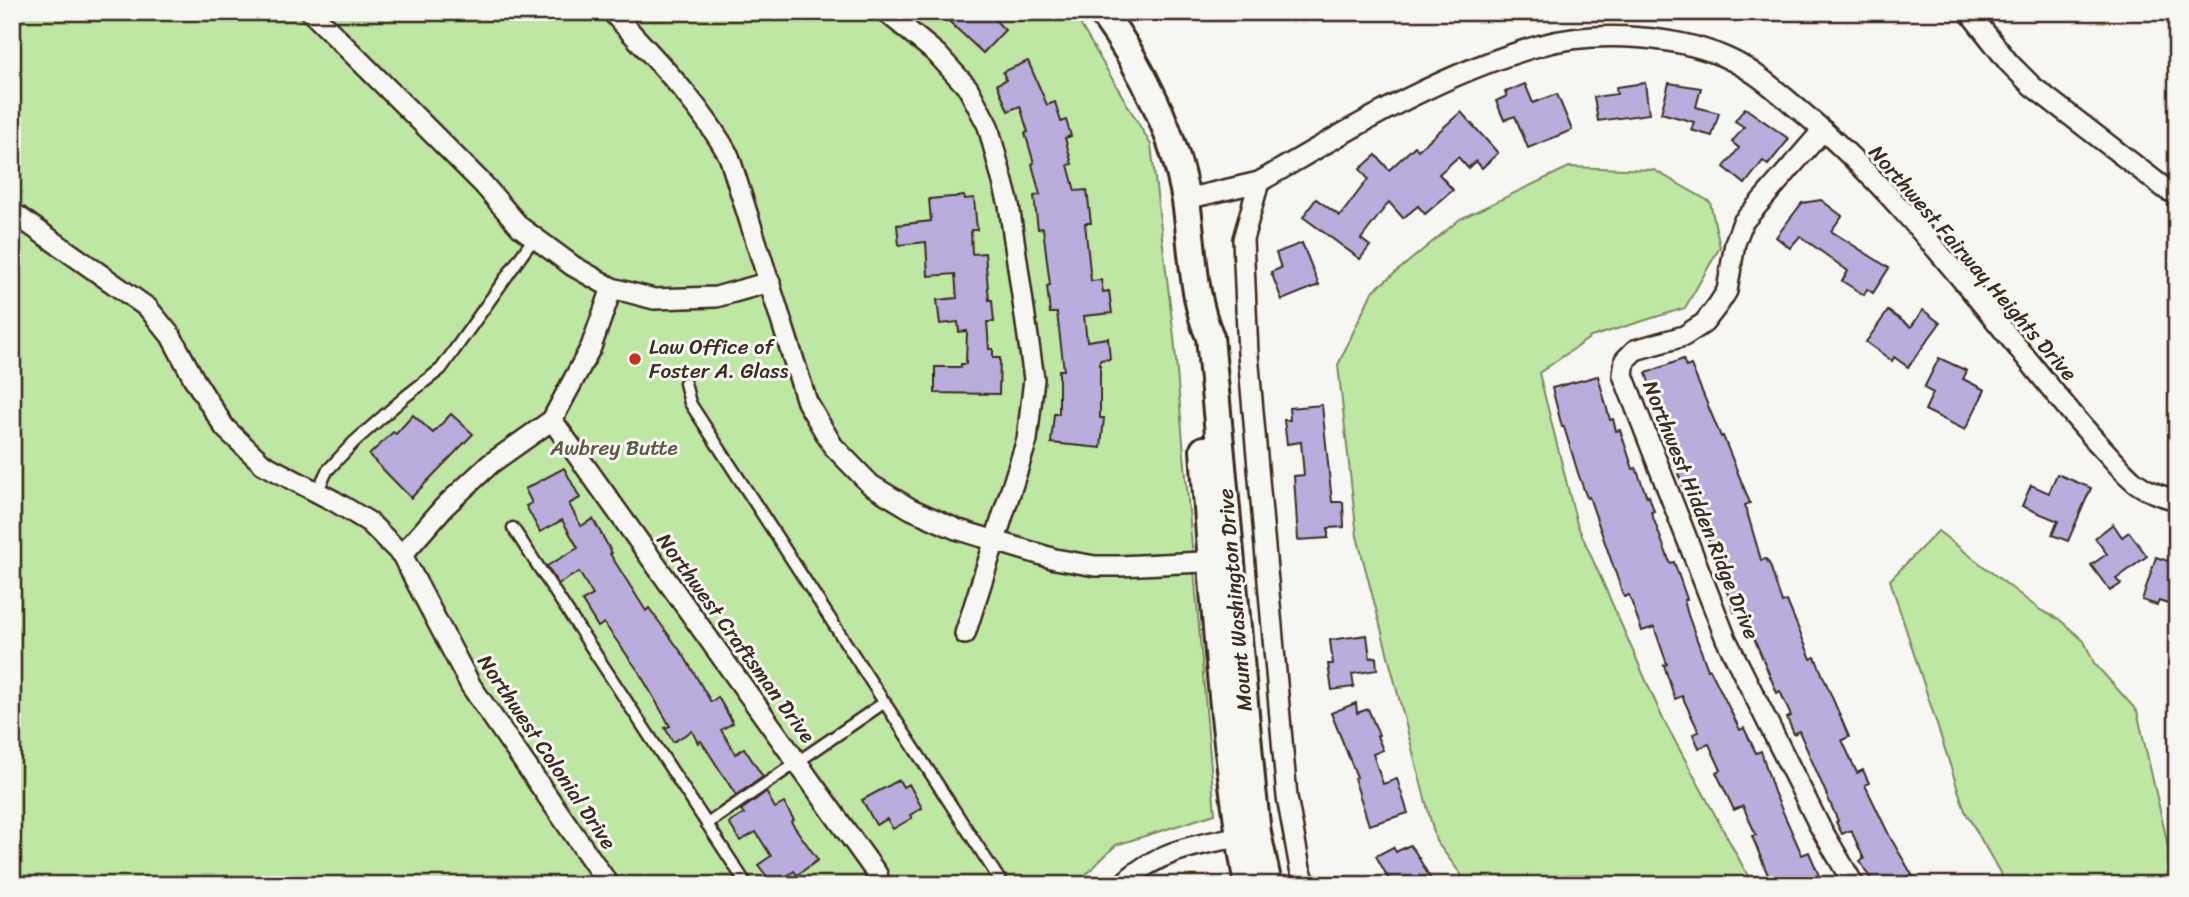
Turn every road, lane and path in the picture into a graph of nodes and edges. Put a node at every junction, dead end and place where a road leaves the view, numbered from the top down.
1 (311, 12) edge
2 (612, 12) edge
3 (886, 12) edge
4 (1102, 12) edge
5 (1969, 12) edge
6 (1823, 130) junction
7 (1259, 182) junction
8 (2177, 194) edge
9 (1185, 199) junction
10 (12, 212) edge
11 (534, 238) junction
12 (770, 282) junction
13 (612, 288) junction
14 (685, 383) dead end
15 (552, 420) junction
16 (317, 492) junction
17 (2177, 500) edge
18 (513, 528) dead end
19 (995, 540) junction
20 (402, 555) junction
21 (1222, 561) junction
22 (965, 634) dead end
23 (884, 702) junction
24 (796, 762) junction
25 (707, 824) junction
26 (1248, 835) junction
27 (609, 885) edge
28 (747, 885) edge
29 (880, 885) edge
30 (1003, 885) edge
31 (1122, 885) edge
32 (1248, 885) edge
33 (1268, 885) edge
34 (1306, 885) edge
35 (1854, 885) edge

1 - 11 street
2 - 12 street
3 - 19 street
4 - 9 main road, Mount Washington Drive
5 - 8 street
6 - 7 street, Northwest Fairway Heights Drive
6 - 17 street, Northwest Fairway Heights Drive
6 - 35 street, Northwest Hidden Ridge Drive
7 - 9 street, Northwest Fairway Heights Drive
7 - 34 street
9 - 21 main road, Mount Washington Drive
10 - 16 street, Northwest Colonial Drive
11 - 13 street
11 - 16 lane
12 - 13 street
12 - 19 street
13 - 15 street
14 - 23 lane
15 - 20 street
15 - 24 street, Northwest Craftsman Drive
16 - 20 street, Northwest Colonial Drive
18 - 25 lane
19 - 21 street
19 - 22 street
20 - 27 street, Northwest Colonial Drive
21 - 26 main road, Mount Washington Drive
23 - 24 lane
23 - 30 lane
24 - 25 lane
24 - 29 street, Northwest Craftsman Drive
25 - 28 lane
26 - 31 street
26 - 32 main road, Mount Washington Drive
26 - 33 main road, Mount Washington Drive

